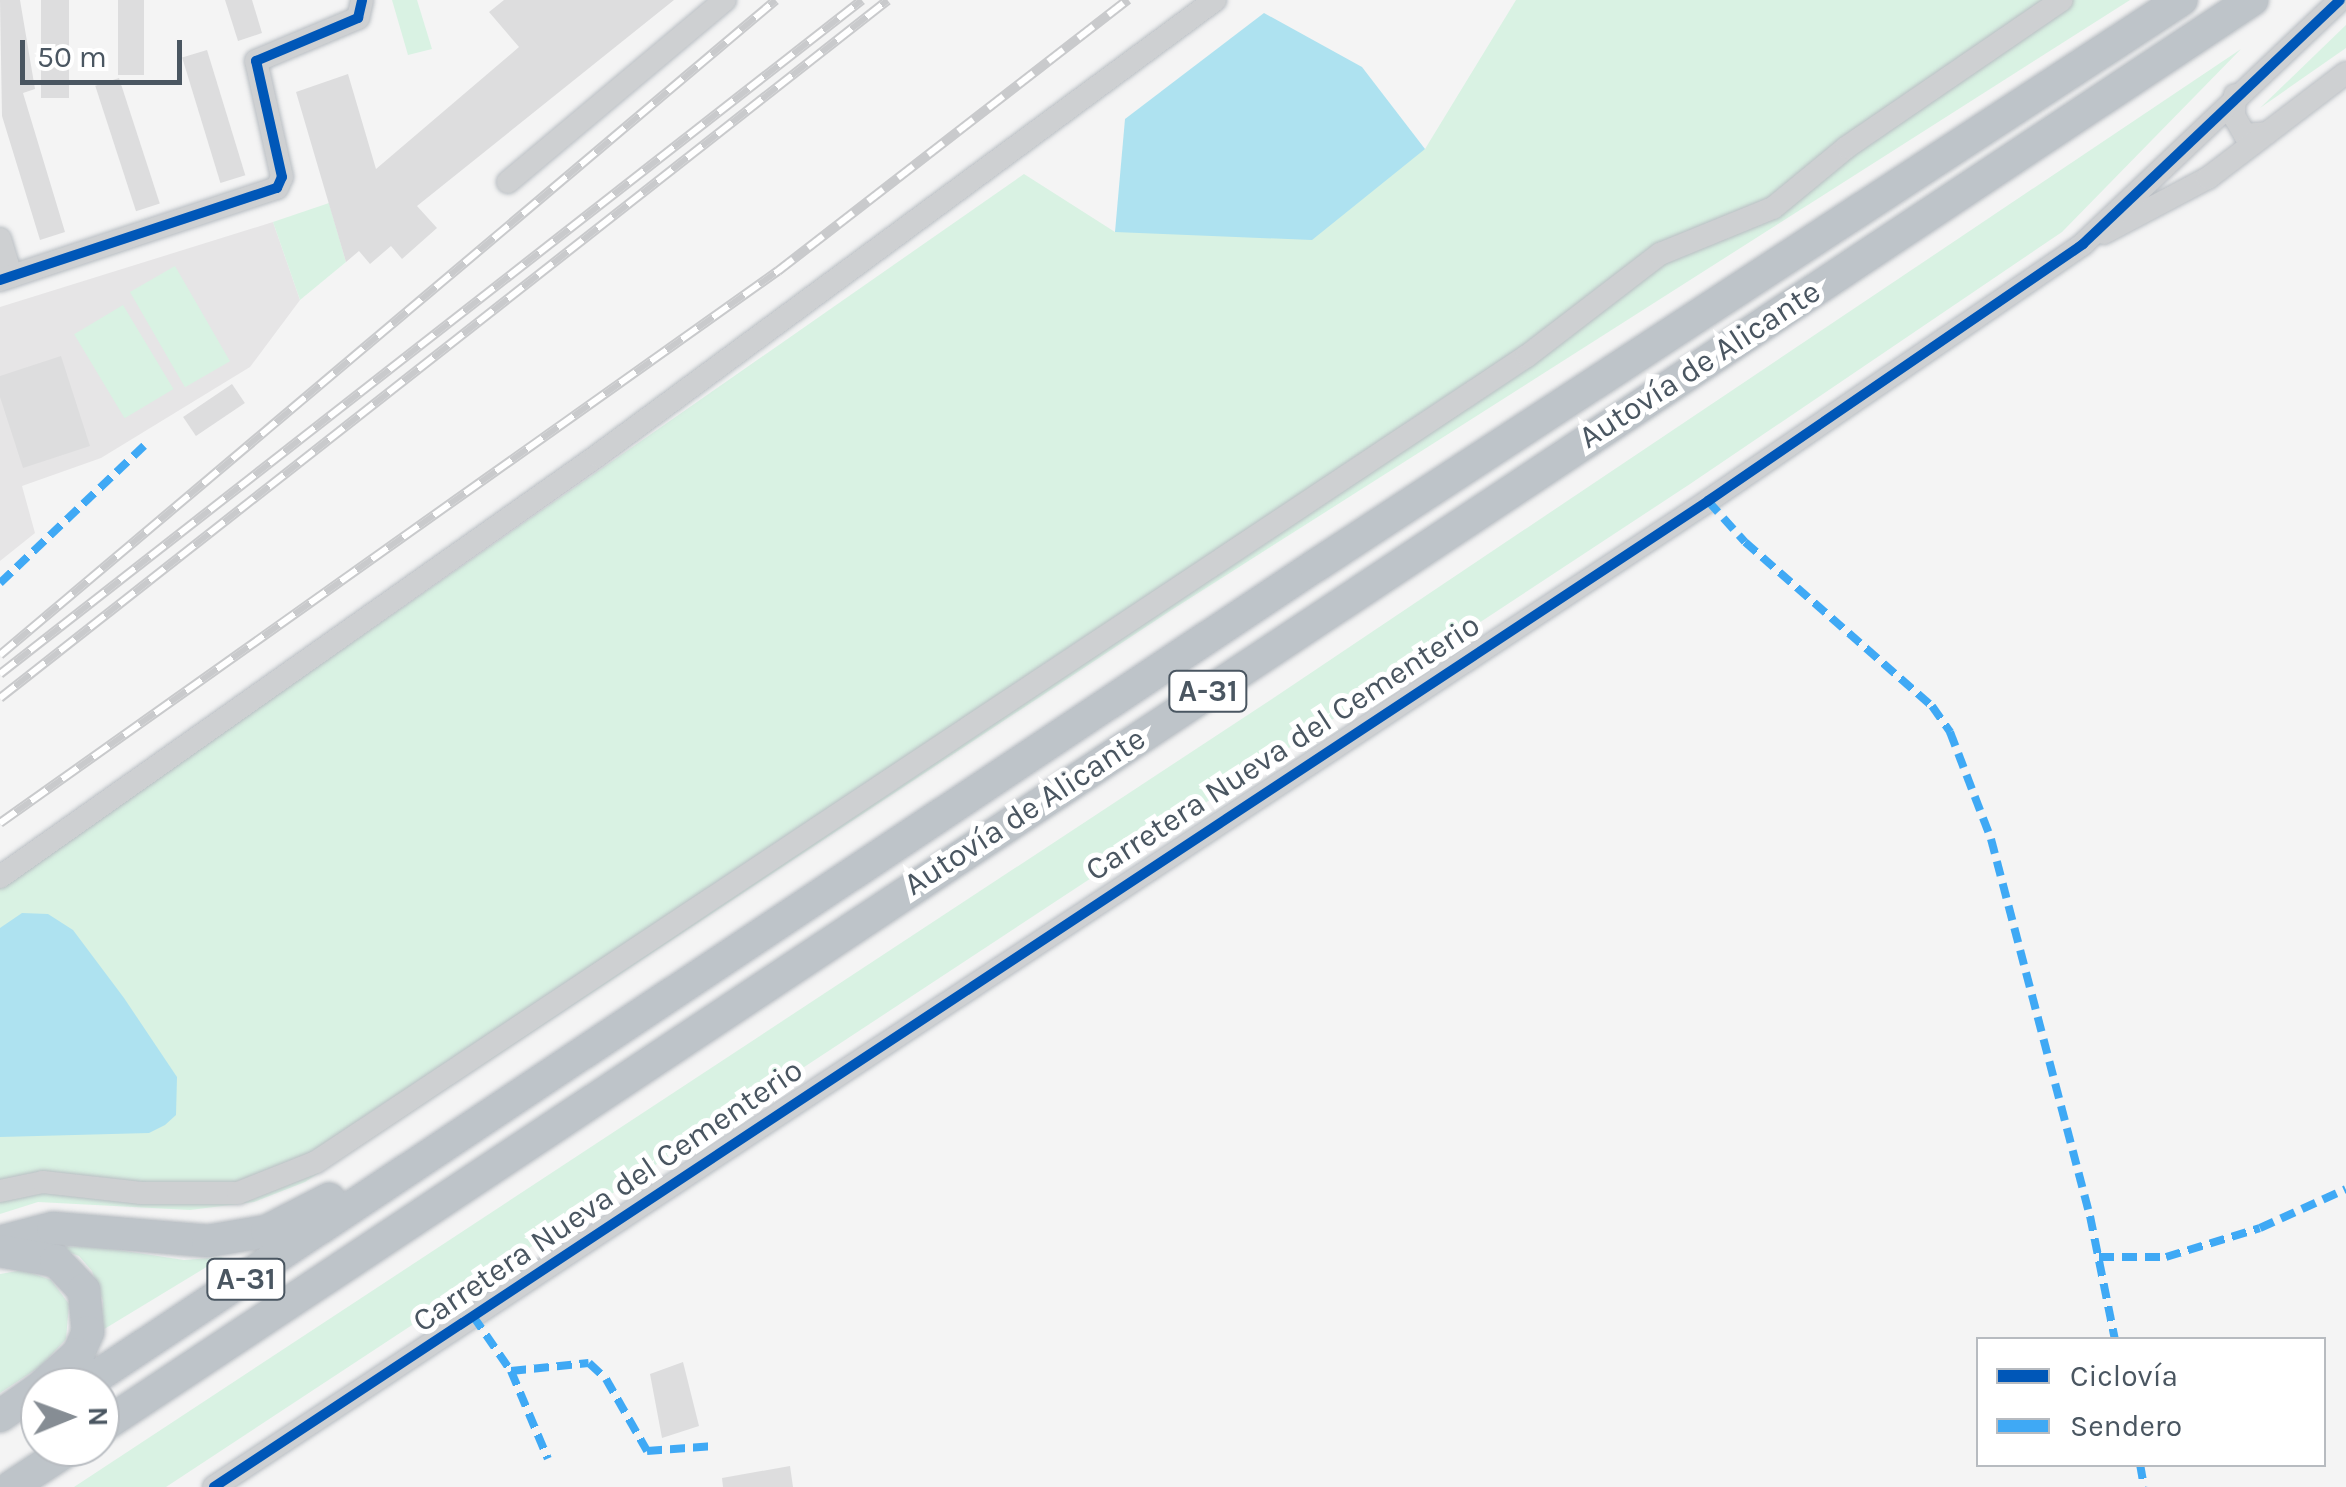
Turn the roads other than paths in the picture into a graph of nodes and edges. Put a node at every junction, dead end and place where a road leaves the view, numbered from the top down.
1 (362, 0) edge
2 (725, 0) edge
3 (1215, 0) edge
4 (2062, 0) edge
5 (2181, 0) edge
6 (2252, 0) edge
7 (2340, 0) edge
8 (2346, 73) edge
9 (2235, 96) junction
10 (2268, 133) junction
11 (508, 182) dead end
12 (0, 239) edge
13 (2083, 244) junction
14 (5, 278) edge
15 (0, 876) edge
16 (406, 1165) junction
17 (0, 1191) edge
18 (0, 1242) edge
19 (0, 1251) edge
20 (64, 1367) edge
21 (111, 1367) edge
22 (120, 1414) edge
23 (42, 1467) edge
24 (11, 1487) edge
25 (214, 1487) edge

1 - 14 street
2 - 11 street
3 - 15 street
4 - 17 street
5 - 16 highway, Autovía de Alicante / A-31
6 - 22 highway, Autovía de Alicante / A-31
7 - 9 street, Carretera Nueva del Cementerio
8 - 10 street
9 - 10 street
9 - 13 street, Carretera Nueva del Cementerio
10 - 13 street
12 - 14 street
13 - 25 street, Carretera Nueva del Cementerio
16 - 18 highway
16 - 21 highway, Autovía de Alicante / A-31
19 - 20 highway
23 - 24 highway

